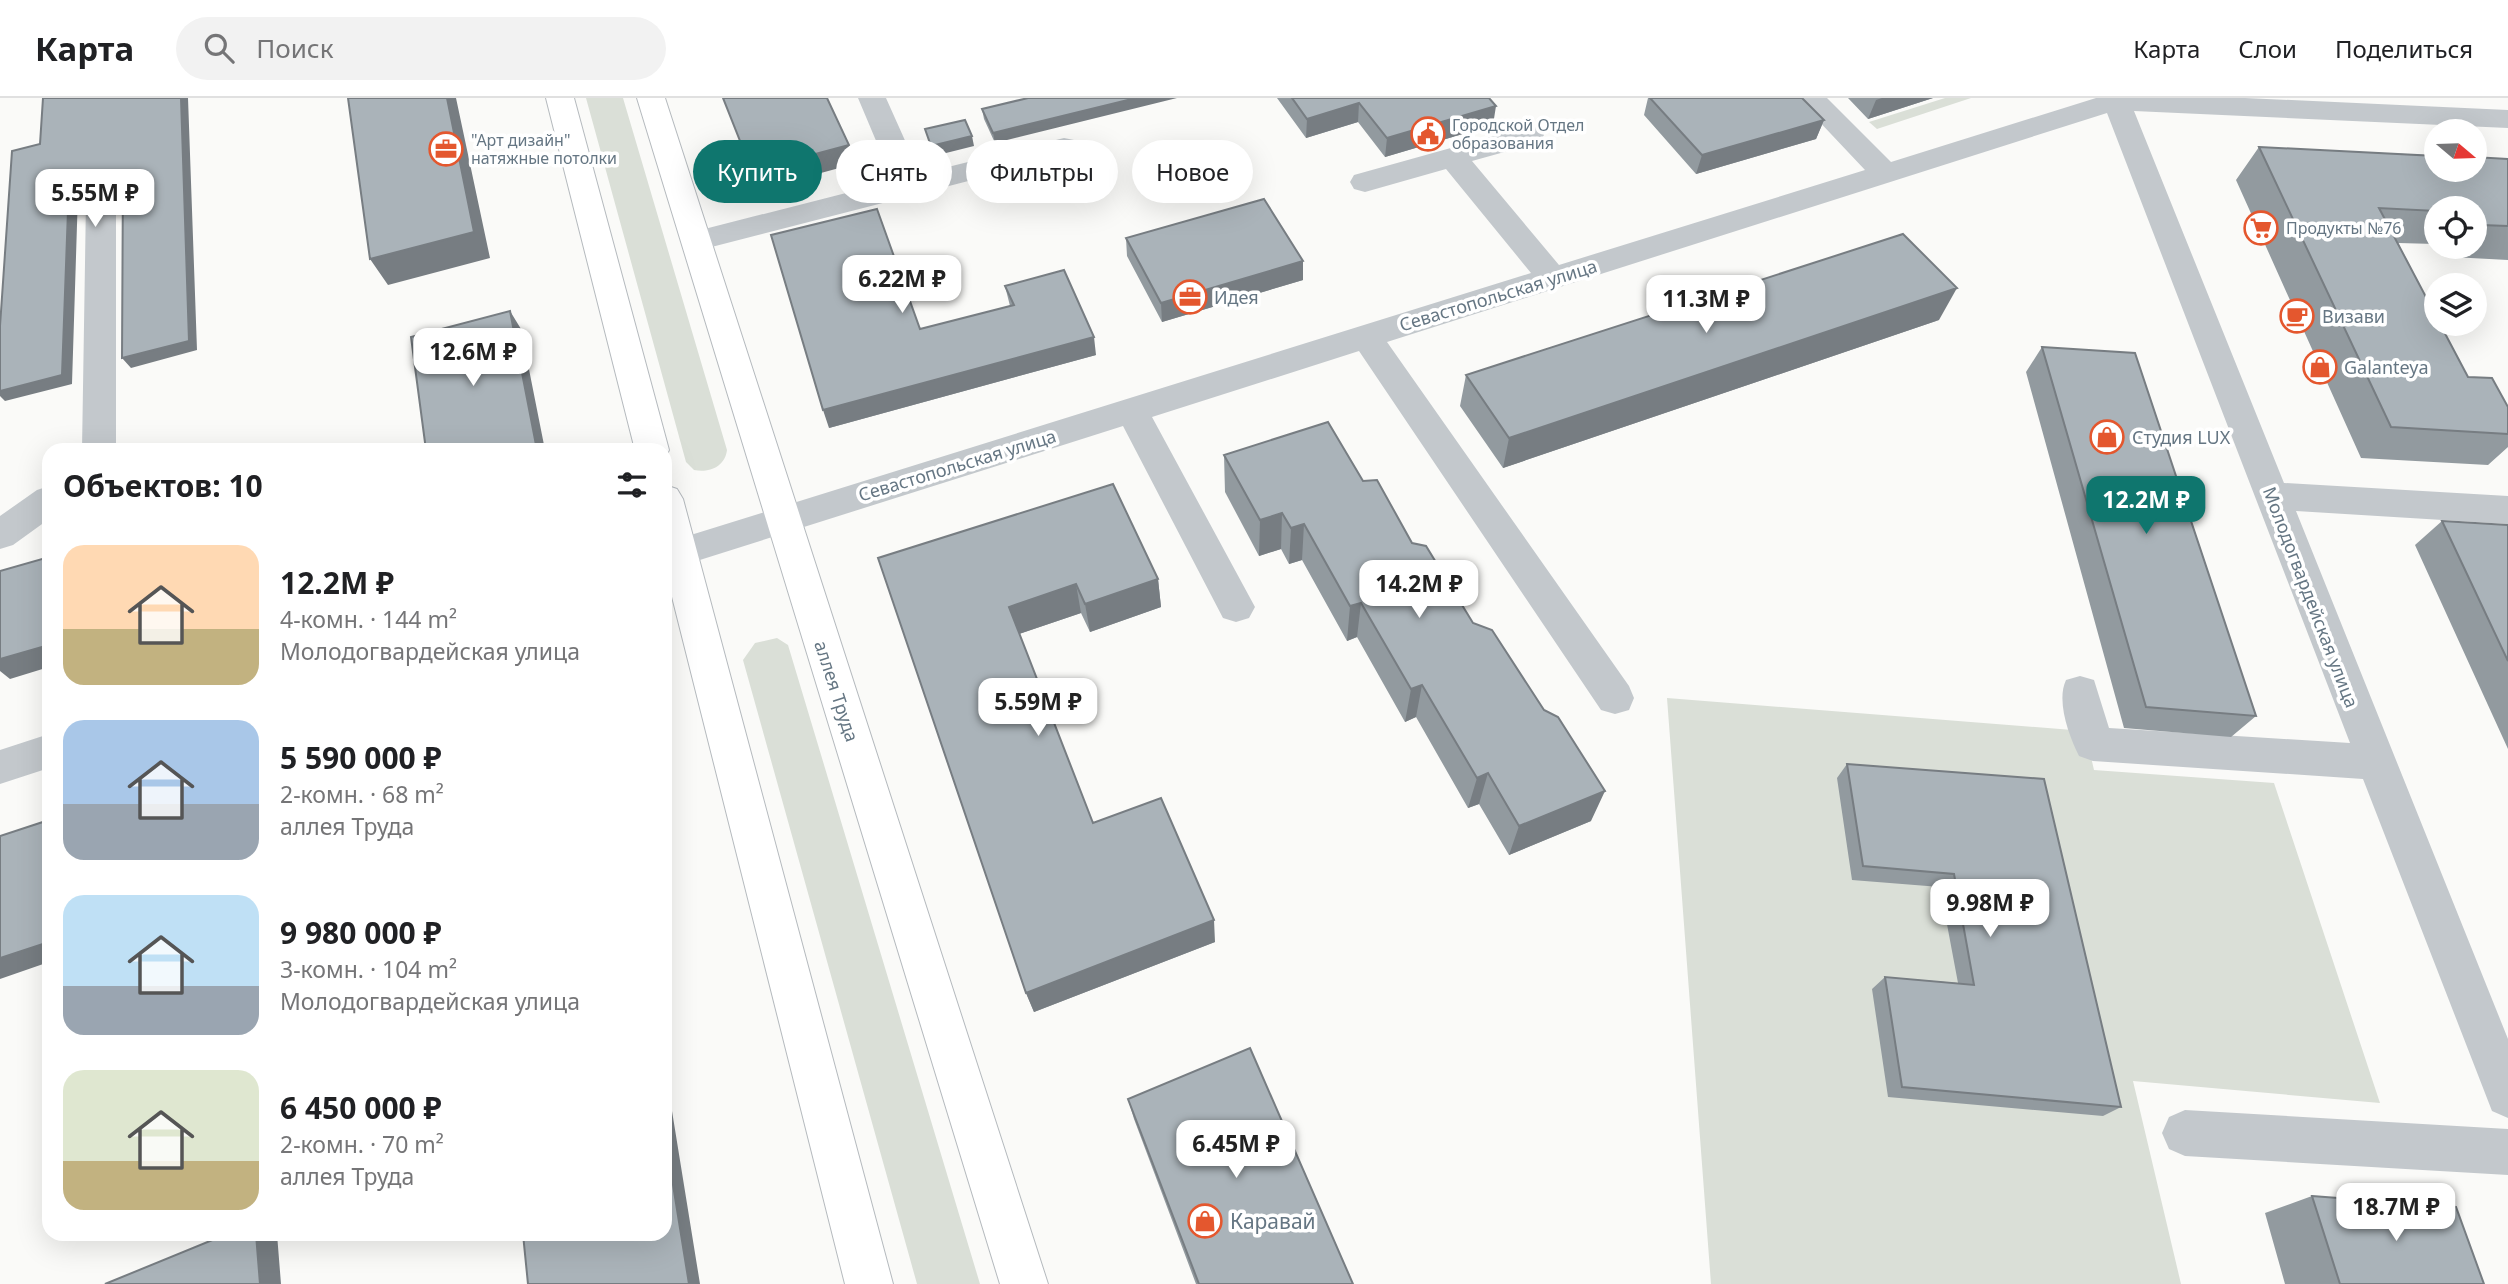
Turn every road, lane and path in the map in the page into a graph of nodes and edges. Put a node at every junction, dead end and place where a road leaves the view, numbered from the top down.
1 (560, 98) edge
2 (651, 98) edge
3 (872, 98) edge
4 (1811, 98) edge
5 (2115, 99) edge
6 (2508, 119) edge
7 (1530, 135) dead end
8 (890, 140) edge
9 (1452, 157) junction
10 (1885, 173) junction
11 (1365, 181) dead end
12 (101, 201) dead end
13 (844, 203) edge
14 (696, 241) junction
15 (1552, 278) junction
16 (1366, 337) junction
17 (1132, 410) junction
18 (99, 443) edge
19 (650, 443) edge
20 (2272, 496) junction
21 (42, 505) edge
22 (2508, 510) edge
23 (783, 520) junction
24 (0, 536) edge
25 (672, 555) edge
26 (1236, 607) dead end
27 (2080, 692) dead end
28 (1615, 698) dead end
29 (42, 753) edge
30 (2376, 762) junction
31 (0, 766) edge
32 (2508, 1095) edge
33 (2185, 1133) dead end
34 (2508, 1152) edge
35 (869, 1284) edge
36 (1024, 1284) edge

1 - 19 main road
2 - 14 main road, аллея Труда
3 - 8 street
4 - 10 street
5 - 6 street, Севастопольская улица
5 - 10 street, Севастопольская улица
5 - 20 street, Молодогвардейская улица
7 - 9 street
9 - 11 street
9 - 15 street
10 - 15 street, Севастопольская улица
12 - 18 street
13 - 14 street
14 - 23 main road, аллея Труда
15 - 16 street, Севастопольская улица
16 - 17 street, Севастопольская улица
16 - 28 street
17 - 23 street, Севастопольская улица
17 - 26 street
20 - 22 street
20 - 30 street, Молодогвардейская улица
21 - 24 street
23 - 25 street, Севастопольская улица
23 - 36 main road, аллея Труда
25 - 35 main road
27 - 30 street
29 - 31 street
30 - 32 street, Молодогвардейская улица
33 - 34 street

